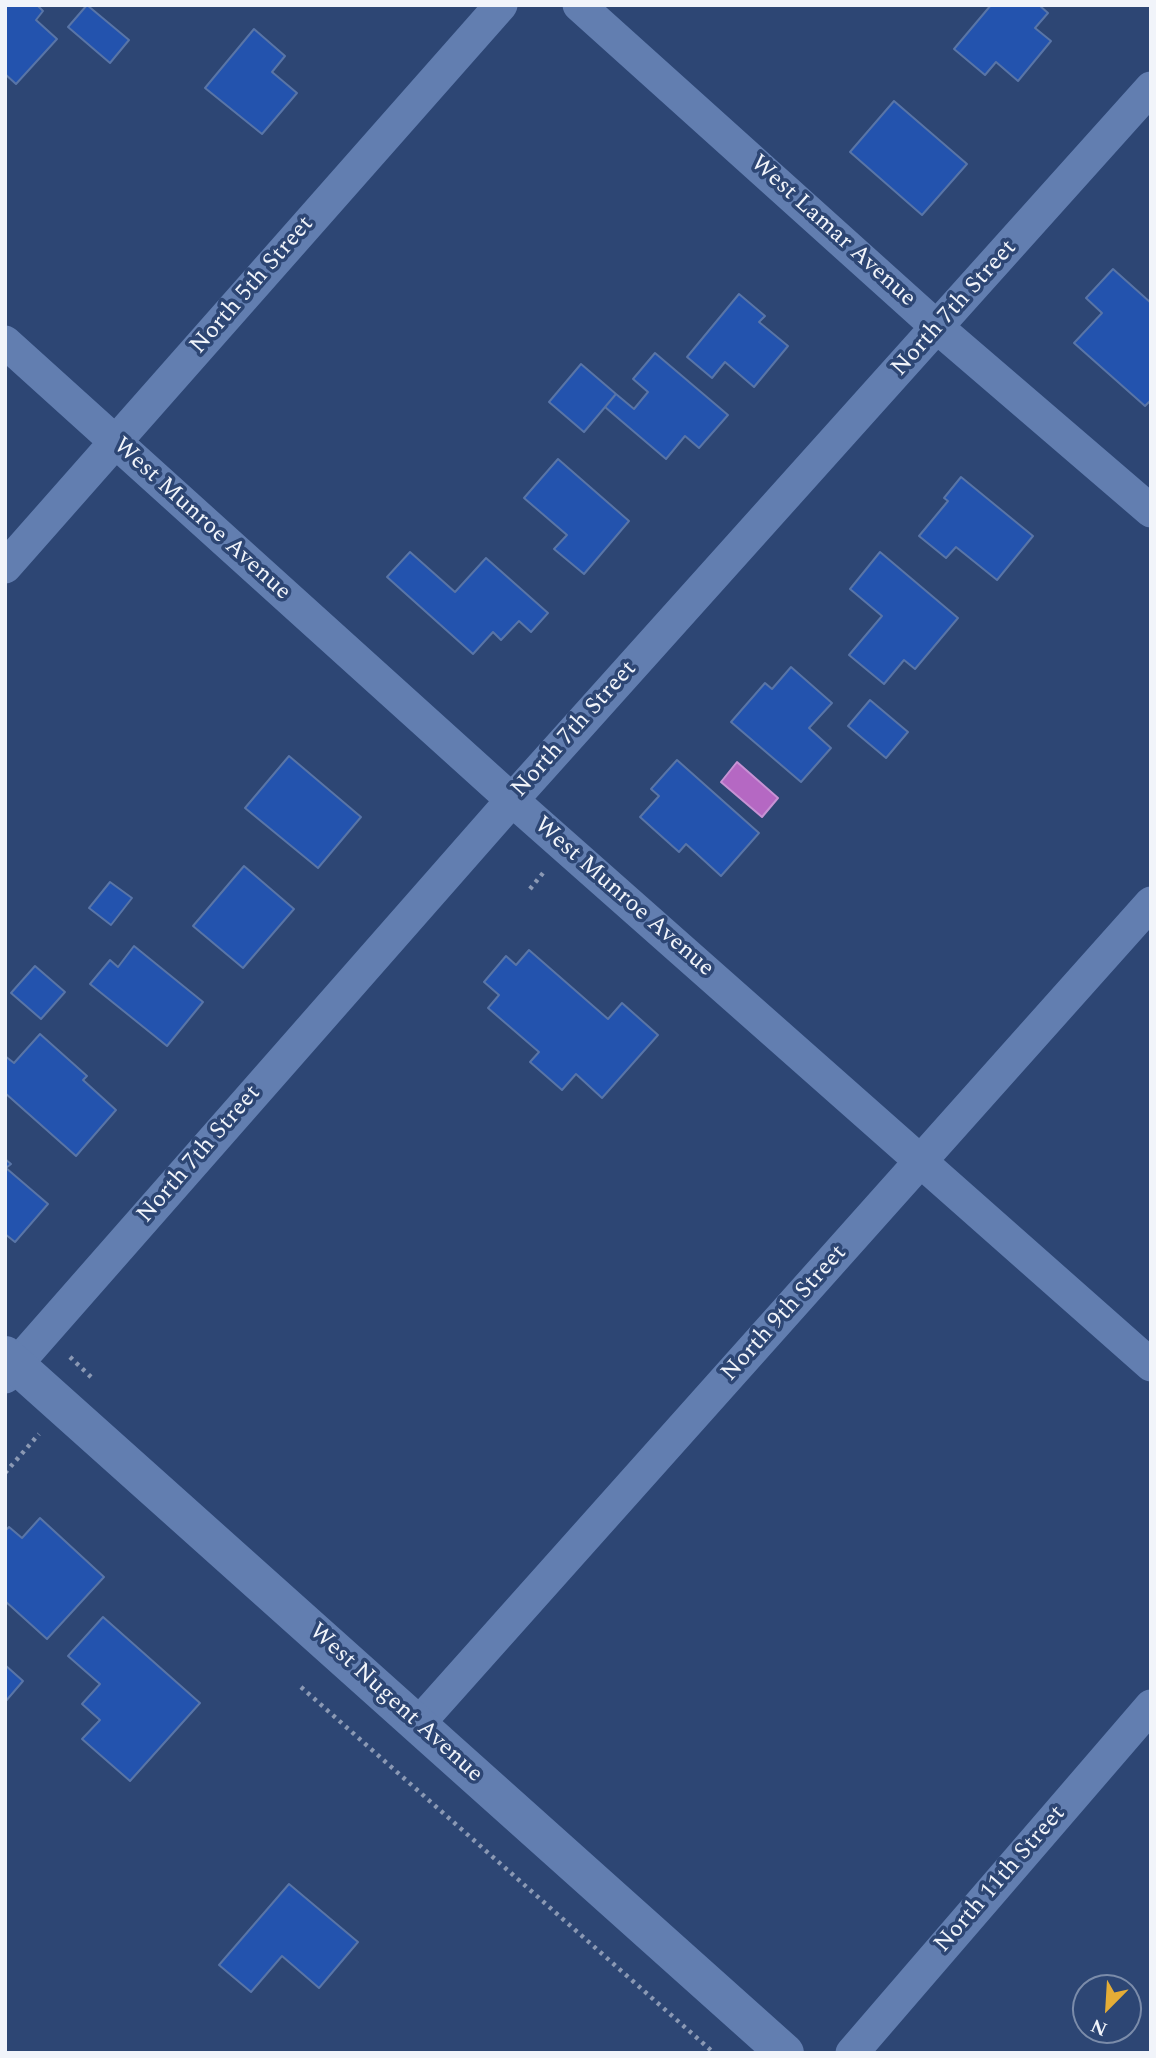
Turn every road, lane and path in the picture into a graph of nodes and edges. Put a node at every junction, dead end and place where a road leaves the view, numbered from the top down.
1 (501, 5) edge
2 (579, 5) edge
3 (1151, 88) edge
4 (938, 328) junction
5 (5, 342) edge
6 (115, 443) junction
7 (1151, 511) edge
8 (5, 567) edge
9 (512, 800) junction
10 (549, 867) dead end
11 (530, 889) dead end
12 (1151, 902) edge
13 (921, 1161) junction
14 (64, 1351) dead end
15 (1151, 1365) edge
16 (9, 1366) edge
17 (91, 1377) dead end
18 (30, 1444) dead end
19 (5, 1473) edge
20 (301, 1687) dead end
21 (1151, 1706) edge
22 (418, 1724) junction
23 (714, 2053) edge
24 (785, 2053) edge
25 (852, 2053) edge

1 - 6 street, North 5th Street
2 - 4 street, West Lamar Avenue
3 - 4 street, North 7th Street
4 - 7 street, West Lamar Avenue
4 - 9 street, North 7th Street
5 - 6 street, West Munroe Avenue
6 - 8 street, North 5th Street
6 - 9 street, West Munroe Avenue
9 - 13 street, West Munroe Avenue
9 - 16 street, North 7th Street
10 - 11 path
12 - 13 street, North 9th Street
13 - 15 street, West Munroe Avenue
13 - 22 street, North 9th Street
14 - 17 path
16 - 22 street, West Nugent Avenue
18 - 19 path
20 - 23 path
21 - 25 street, North 11th Street
22 - 24 street, West Nugent Avenue

